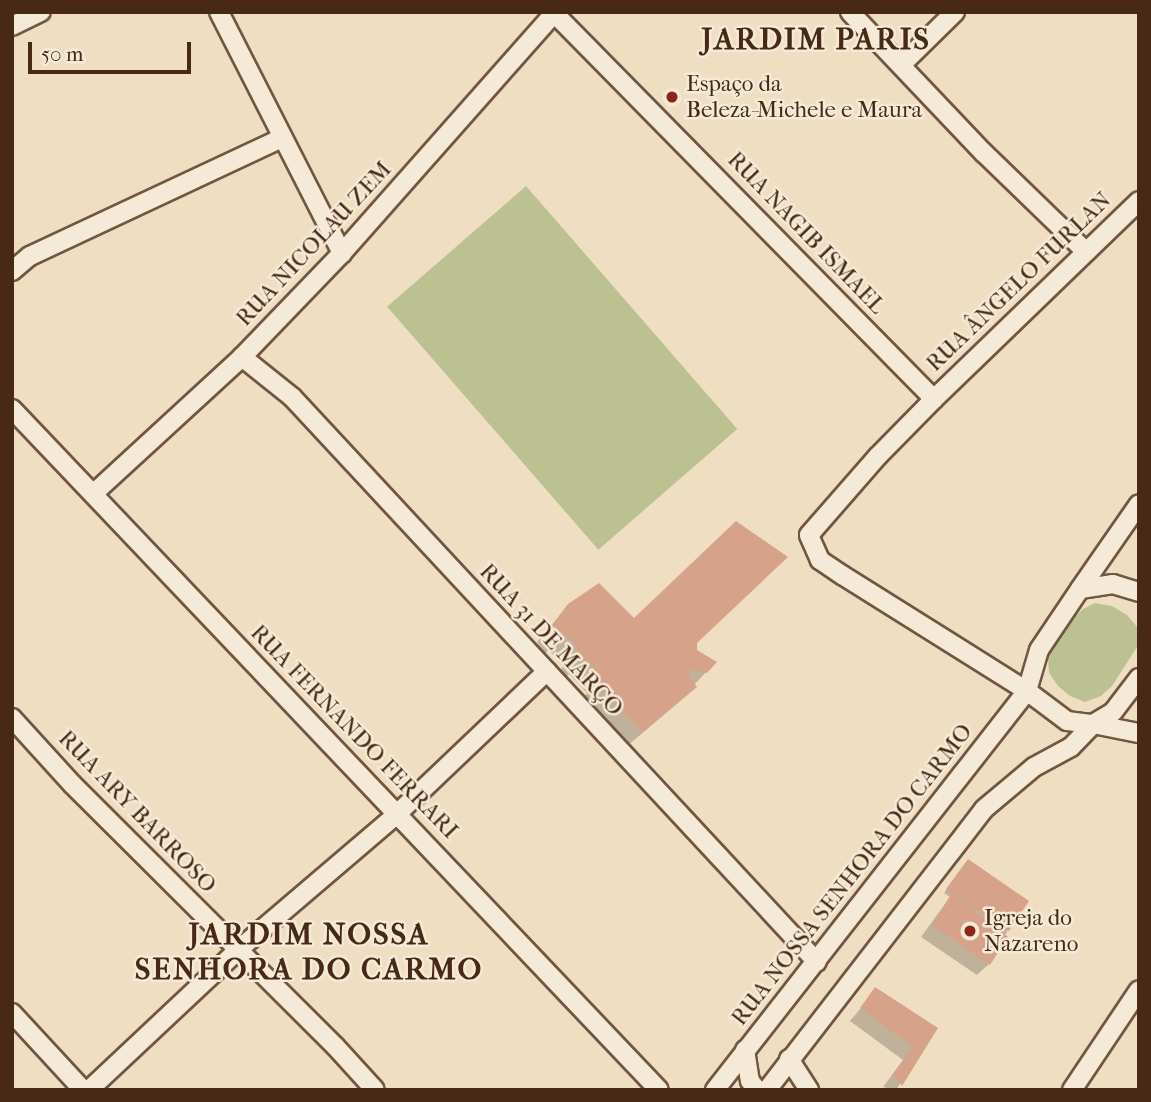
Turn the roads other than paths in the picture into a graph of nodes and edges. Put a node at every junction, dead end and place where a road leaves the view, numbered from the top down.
1 (41, 12) edge
2 (219, 12) edge
3 (850, 12) edge
4 (956, 12) edge
5 (554, 13) edge
6 (12, 26) edge
7 (901, 65) junction
8 (282, 138) junction
9 (1139, 201) edge
10 (1086, 252) junction
11 (342, 253) junction
12 (12, 271) edge
13 (242, 358) junction
14 (934, 399) junction
15 (12, 409) edge
16 (93, 494) junction
17 (1139, 504) edge
18 (1080, 589) junction
19 (1139, 592) edge
20 (547, 671) junction
21 (1139, 678) edge
22 (1027, 691) junction
23 (12, 718) edge
24 (1093, 724) junction
25 (1139, 733) edge
26 (397, 814) junction
27 (239, 950) junction
28 (817, 962) junction
29 (1139, 990) edge
30 (12, 1013) edge
31 (746, 1050) junction
32 (789, 1059) junction
33 (83, 1090) edge
34 (89, 1090) edge
35 (374, 1090) edge
36 (659, 1090) edge
37 (715, 1090) edge
38 (757, 1090) edge
39 (767, 1090) edge
40 (809, 1090) edge
41 (1072, 1090) edge

1 - 6 street
2 - 8 street
3 - 7 street
4 - 7 street
5 - 11 street, RUA NICOLAU ZEM
5 - 14 street, RUA NAGIB ISMAEL
7 - 10 street
8 - 11 street
8 - 12 street
9 - 10 street, RUA ÂNGELO FURLAN
10 - 14 street, RUA ÂNGELO FURLAN
11 - 13 street, RUA NICOLAU ZEM
13 - 16 street, RUA NICOLAU ZEM
13 - 20 street, RUA 31 DE MARÇO
14 - 22 street, RUA ÂNGELO FURLAN
15 - 16 street, RUA FERNANDO FERRARI
16 - 26 street, RUA FERNANDO FERRARI
17 - 18 street
18 - 19 street
18 - 22 street
20 - 26 street
20 - 28 street, RUA 31 DE MARÇO
21 - 24 street
22 - 24 street
22 - 28 street, RUA NOSSA SENHORA DO CARMO
23 - 27 street, RUA ARY BARROSO
24 - 25 street
24 - 32 street
26 - 27 street
26 - 36 street, RUA FERNANDO FERRARI
27 - 34 street
27 - 35 street, RUA ARY BARROSO
28 - 31 street, RUA NOSSA SENHORA DO CARMO
29 - 41 street
30 - 33 street
31 - 37 street, RUA NOSSA SENHORA DO CARMO
31 - 38 street
32 - 39 street
32 - 40 street

